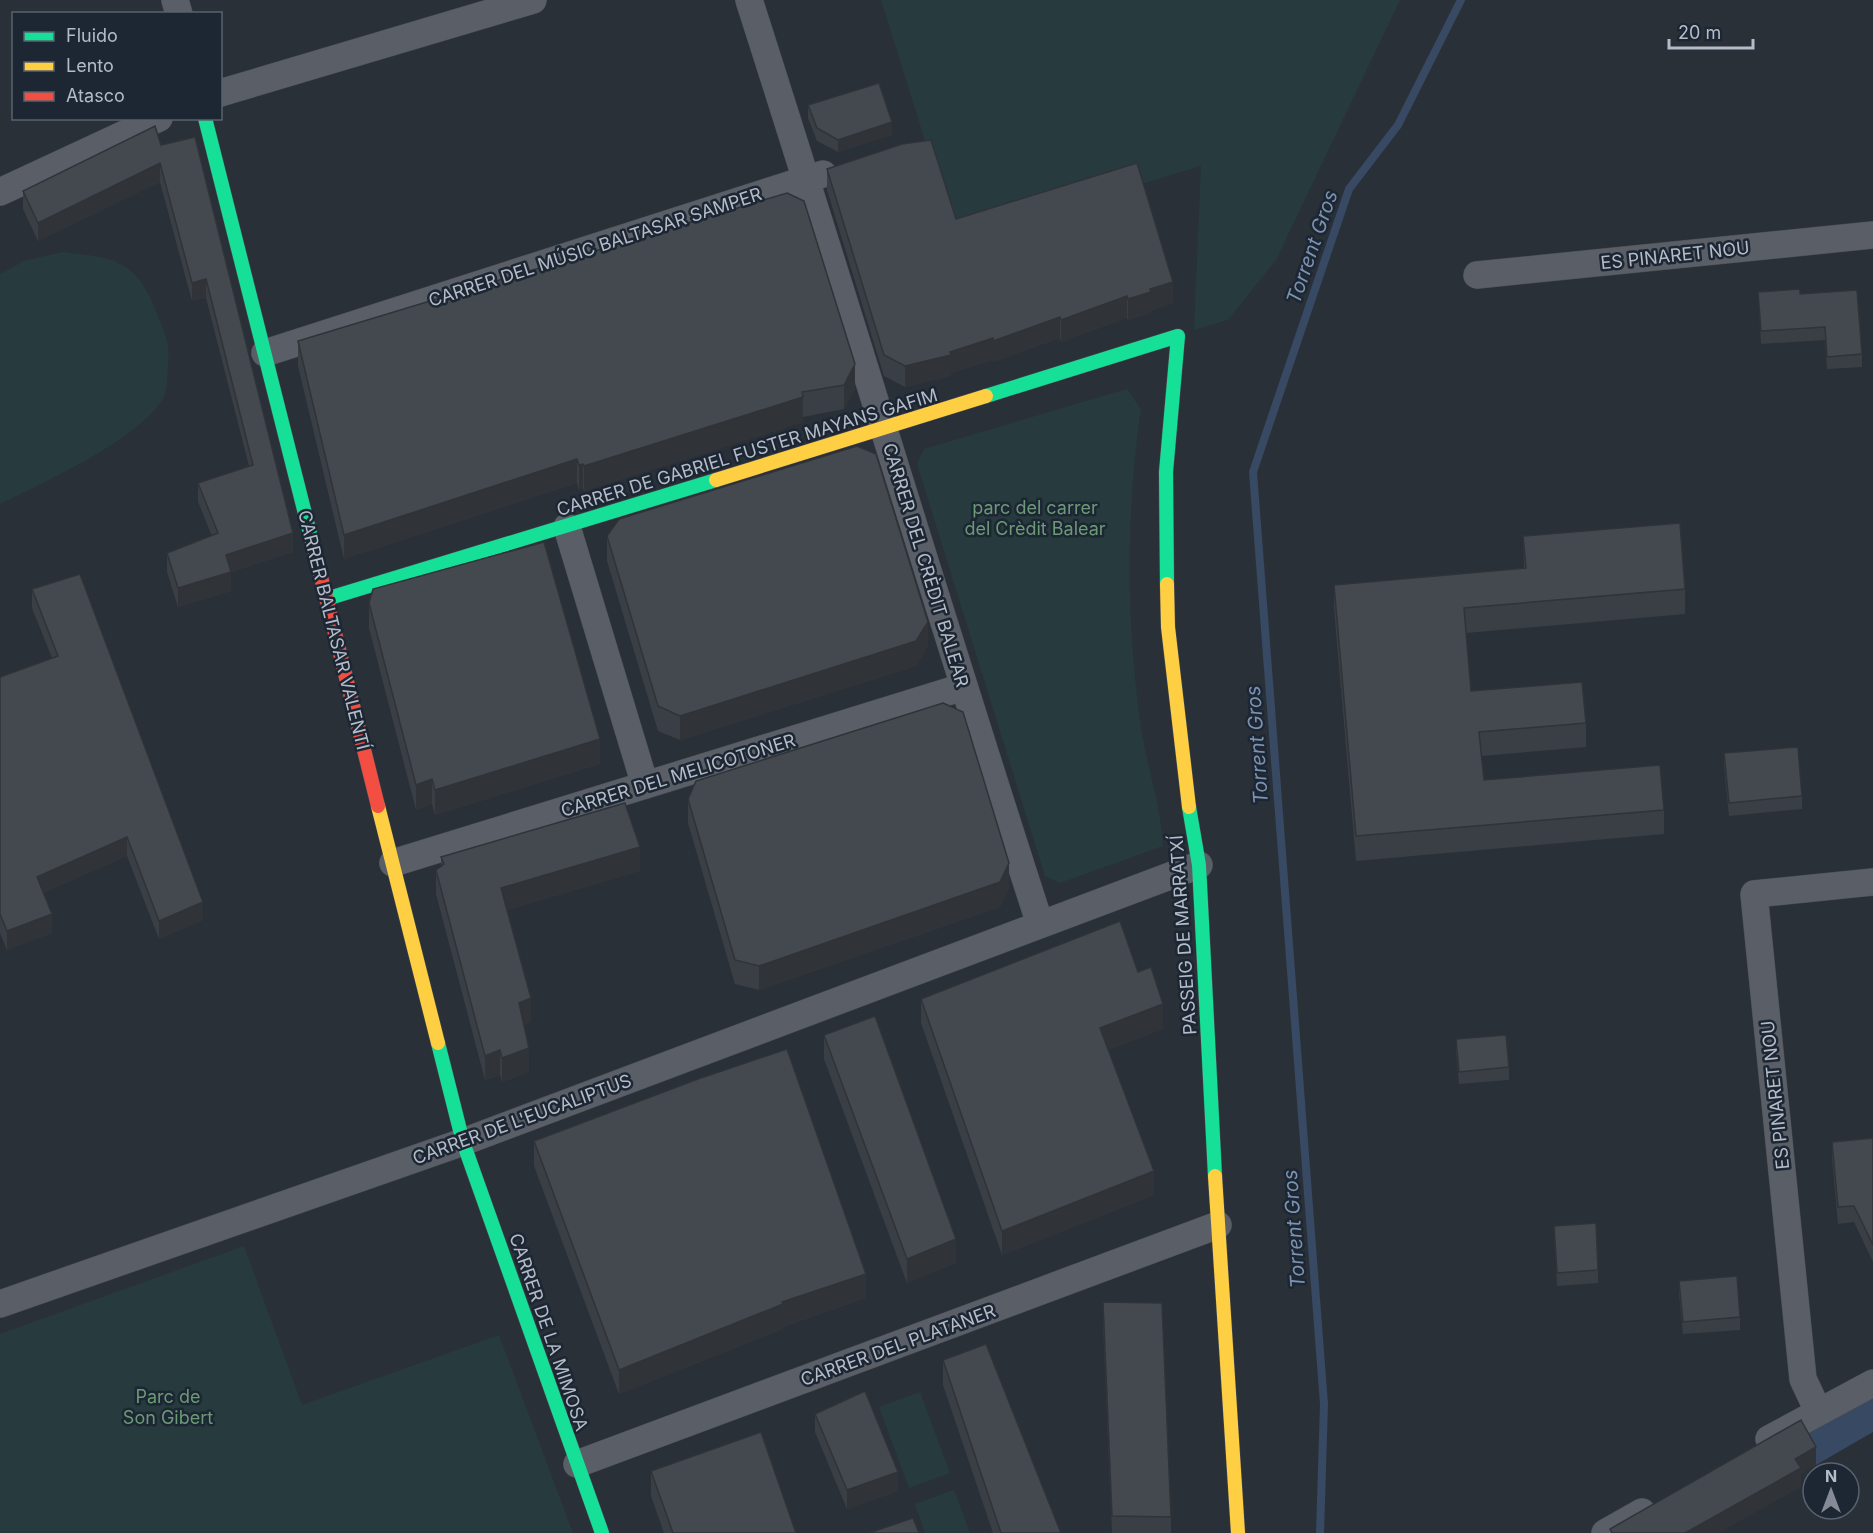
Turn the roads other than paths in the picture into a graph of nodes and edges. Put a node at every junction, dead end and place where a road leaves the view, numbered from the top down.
1 (533, 0) edge
2 (749, 0) edge
3 (222, 92) edge
4 (155, 120) edge
5 (206, 120) edge
6 (850, 165) edge
7 (807, 179) junction
8 (0, 192) edge
9 (1873, 235) edge
10 (1477, 275) dead end
11 (1178, 336) joint
12 (265, 353) junction
13 (884, 428) junction
14 (567, 527) junction
15 (326, 599) junction
16 (963, 687) junction
17 (645, 785) junction
18 (393, 863) junction
19 (1200, 865) junction
20 (1873, 882) edge
21 (1040, 924) junction
22 (463, 1142) junction
23 (1218, 1225) junction
24 (0, 1304) edge
25 (1873, 1383) edge
26 (1818, 1411) junction
27 (1747, 1451) edge
28 (577, 1464) junction
29 (1666, 1498) edge
30 (602, 1533) edge
31 (1238, 1533) edge
32 (1605, 1533) edge

1 - 3 street
2 - 7 street, CARRER DEL CRÈDIT BALEAR
4 - 8 street
5 - 12 street, CARRER BALTASAR VALENTÍ
6 - 7 street, CARRER DEL MÚSIC BALTASAR SAMPER
7 - 12 street, CARRER DEL MÚSIC BALTASAR SAMPER
7 - 13 street, CARRER DEL CRÈDIT BALEAR
9 - 10 street, ES PINARET NOU
11 - 13 street, CARRER DE GABRIEL FUSTER MAYANS GAFIM
11 - 19 street, PASSEIG DE MARRATXÍ
12 - 15 street, CARRER BALTASAR VALENTÍ
13 - 14 street, CARRER DE GABRIEL FUSTER MAYANS GAFIM
13 - 16 street, CARRER DEL CRÈDIT BALEAR
14 - 15 street, CARRER DE GABRIEL FUSTER MAYANS GAFIM
14 - 17 street
15 - 18 street, CARRER BALTASAR VALENTÍ
16 - 17 street, CARRER DEL MELICOTONER
16 - 21 street, CARRER DEL CRÈDIT BALEAR
17 - 18 street, CARRER DEL MELICOTONER
18 - 22 street, CARRER BALTASAR VALENTÍ
19 - 21 street, CARRER DE L'EUCALIPTUS
19 - 23 street, PASSEIG DE MARRATXÍ
20 - 26 street, ES PINARET NOU
21 - 22 street, CARRER DE L'EUCALIPTUS
22 - 24 street, CARRER DE L'EUCALIPTUS
22 - 28 street, CARRER DE LA MIMOSA
23 - 28 street, CARRER DEL PLATANER
23 - 31 street, PASSEIG DE MARRATXÍ
25 - 26 street
26 - 27 street
28 - 30 street, CARRER DE LA MIMOSA
29 - 32 street

